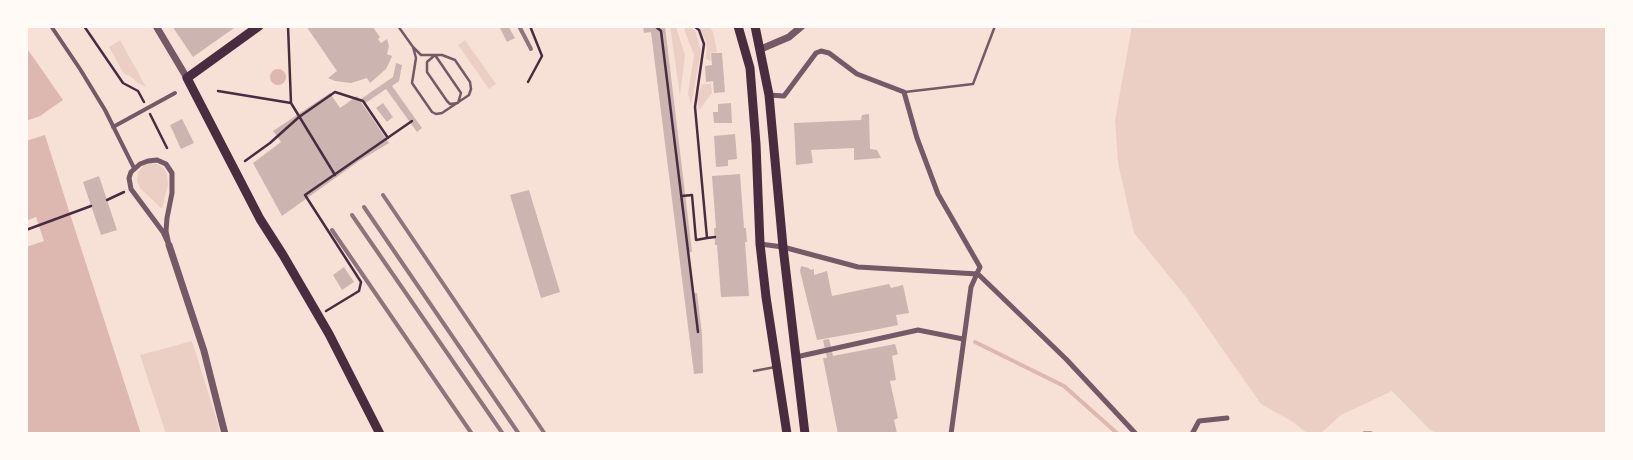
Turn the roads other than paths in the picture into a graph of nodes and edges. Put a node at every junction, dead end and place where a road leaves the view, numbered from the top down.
1 (52, 26) edge
2 (156, 26) edge
3 (259, 26) edge
4 (398, 26) edge
5 (738, 26) edge
6 (755, 26) edge
7 (802, 26) edge
8 (995, 26) edge
9 (413, 47) junction
10 (761, 49) junction
11 (436, 55) junction
12 (187, 78) junction
13 (904, 92) junction
14 (175, 93) dead end
15 (769, 95) junction
16 (458, 102) junction
17 (113, 127) junction
18 (134, 168) junction
19 (760, 244) junction
20 (169, 245) junction
21 (783, 246) junction
22 (978, 274) junction
23 (963, 339) junction
24 (796, 357) junction
25 (777, 366) junction
26 (754, 372) dead end
27 (1227, 418) dead end
28 (225, 434) edge
29 (380, 434) edge
30 (787, 434) edge
31 (805, 434) edge
32 (951, 434) edge
33 (1136, 434) edge
34 (1192, 434) edge
35 (1364, 434) edge
36 (1371, 434) edge

1 - 17 street
2 - 12 street
3 - 12 highway
4 - 9 lane
5 - 19 highway
6 - 10 highway
7 - 10 street
8 - 13 lane
9 - 11 lane
9 - 16 lane
10 - 15 highway
11 - 16 lane
11 - 16 lane
11 - 16 lane
12 - 29 highway
13 - 15 street
13 - 22 street
14 - 17 street
15 - 21 highway
17 - 18 street
18 - 20 street
18 - 20 street
19 - 21 street
19 - 25 highway
20 - 28 street
21 - 22 street
21 - 24 highway
22 - 23 street
22 - 33 street
23 - 24 street
23 - 32 street
24 - 31 highway
25 - 26 lane
25 - 30 highway
27 - 34 street
35 - 36 street

